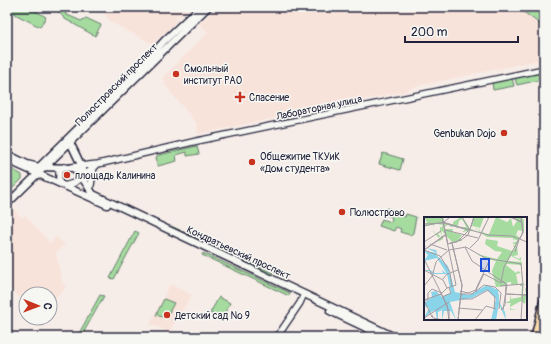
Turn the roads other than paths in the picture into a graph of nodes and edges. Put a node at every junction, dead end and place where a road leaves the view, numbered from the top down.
1 (200, 7) edge
2 (208, 7) edge
3 (166, 43) junction
4 (544, 69) edge
5 (70, 142) junction
6 (7, 154) edge
7 (7, 160) edge
8 (96, 166) junction
9 (41, 167) junction
10 (66, 167) junction
11 (82, 167) junction
12 (36, 174) junction
13 (82, 177) junction
14 (62, 184) junction
15 (90, 191) junction
16 (7, 204) edge
17 (303, 296) junction
18 (544, 300) edge
19 (277, 337) edge
20 (385, 337) edge
21 (395, 337) edge
22 (535, 337) edge

1 - 3 main road, Полюстровский проспект
2 - 3 main road, Полюстровский проспект
3 - 5 main road, Полюстровский проспект
3 - 9 main road, Полюстровский проспект
4 - 8 street, Лабораторная улица
5 - 9 main road, Полюстровский проспект
5 - 11 main road
6 - 9 main road
7 - 12 main road
8 - 11 street, Лабораторная улица
8 - 13 street, Лабораторная улица
8 - 15 street
9 - 10 main road
9 - 12 main road, Полюстровский проспект
10 - 11 street
10 - 13 main road
10 - 14 street
11 - 13 main road
12 - 14 main road
12 - 16 main road, Полюстровский проспект
13 - 14 street
13 - 15 main road
14 - 17 main road, Кондратьевский проспект
15 - 17 main road, Кондратьевский проспект
17 - 19 street
17 - 20 main road, Кондратьевский проспект
17 - 21 main road, Кондратьевский проспект
18 - 22 main road

